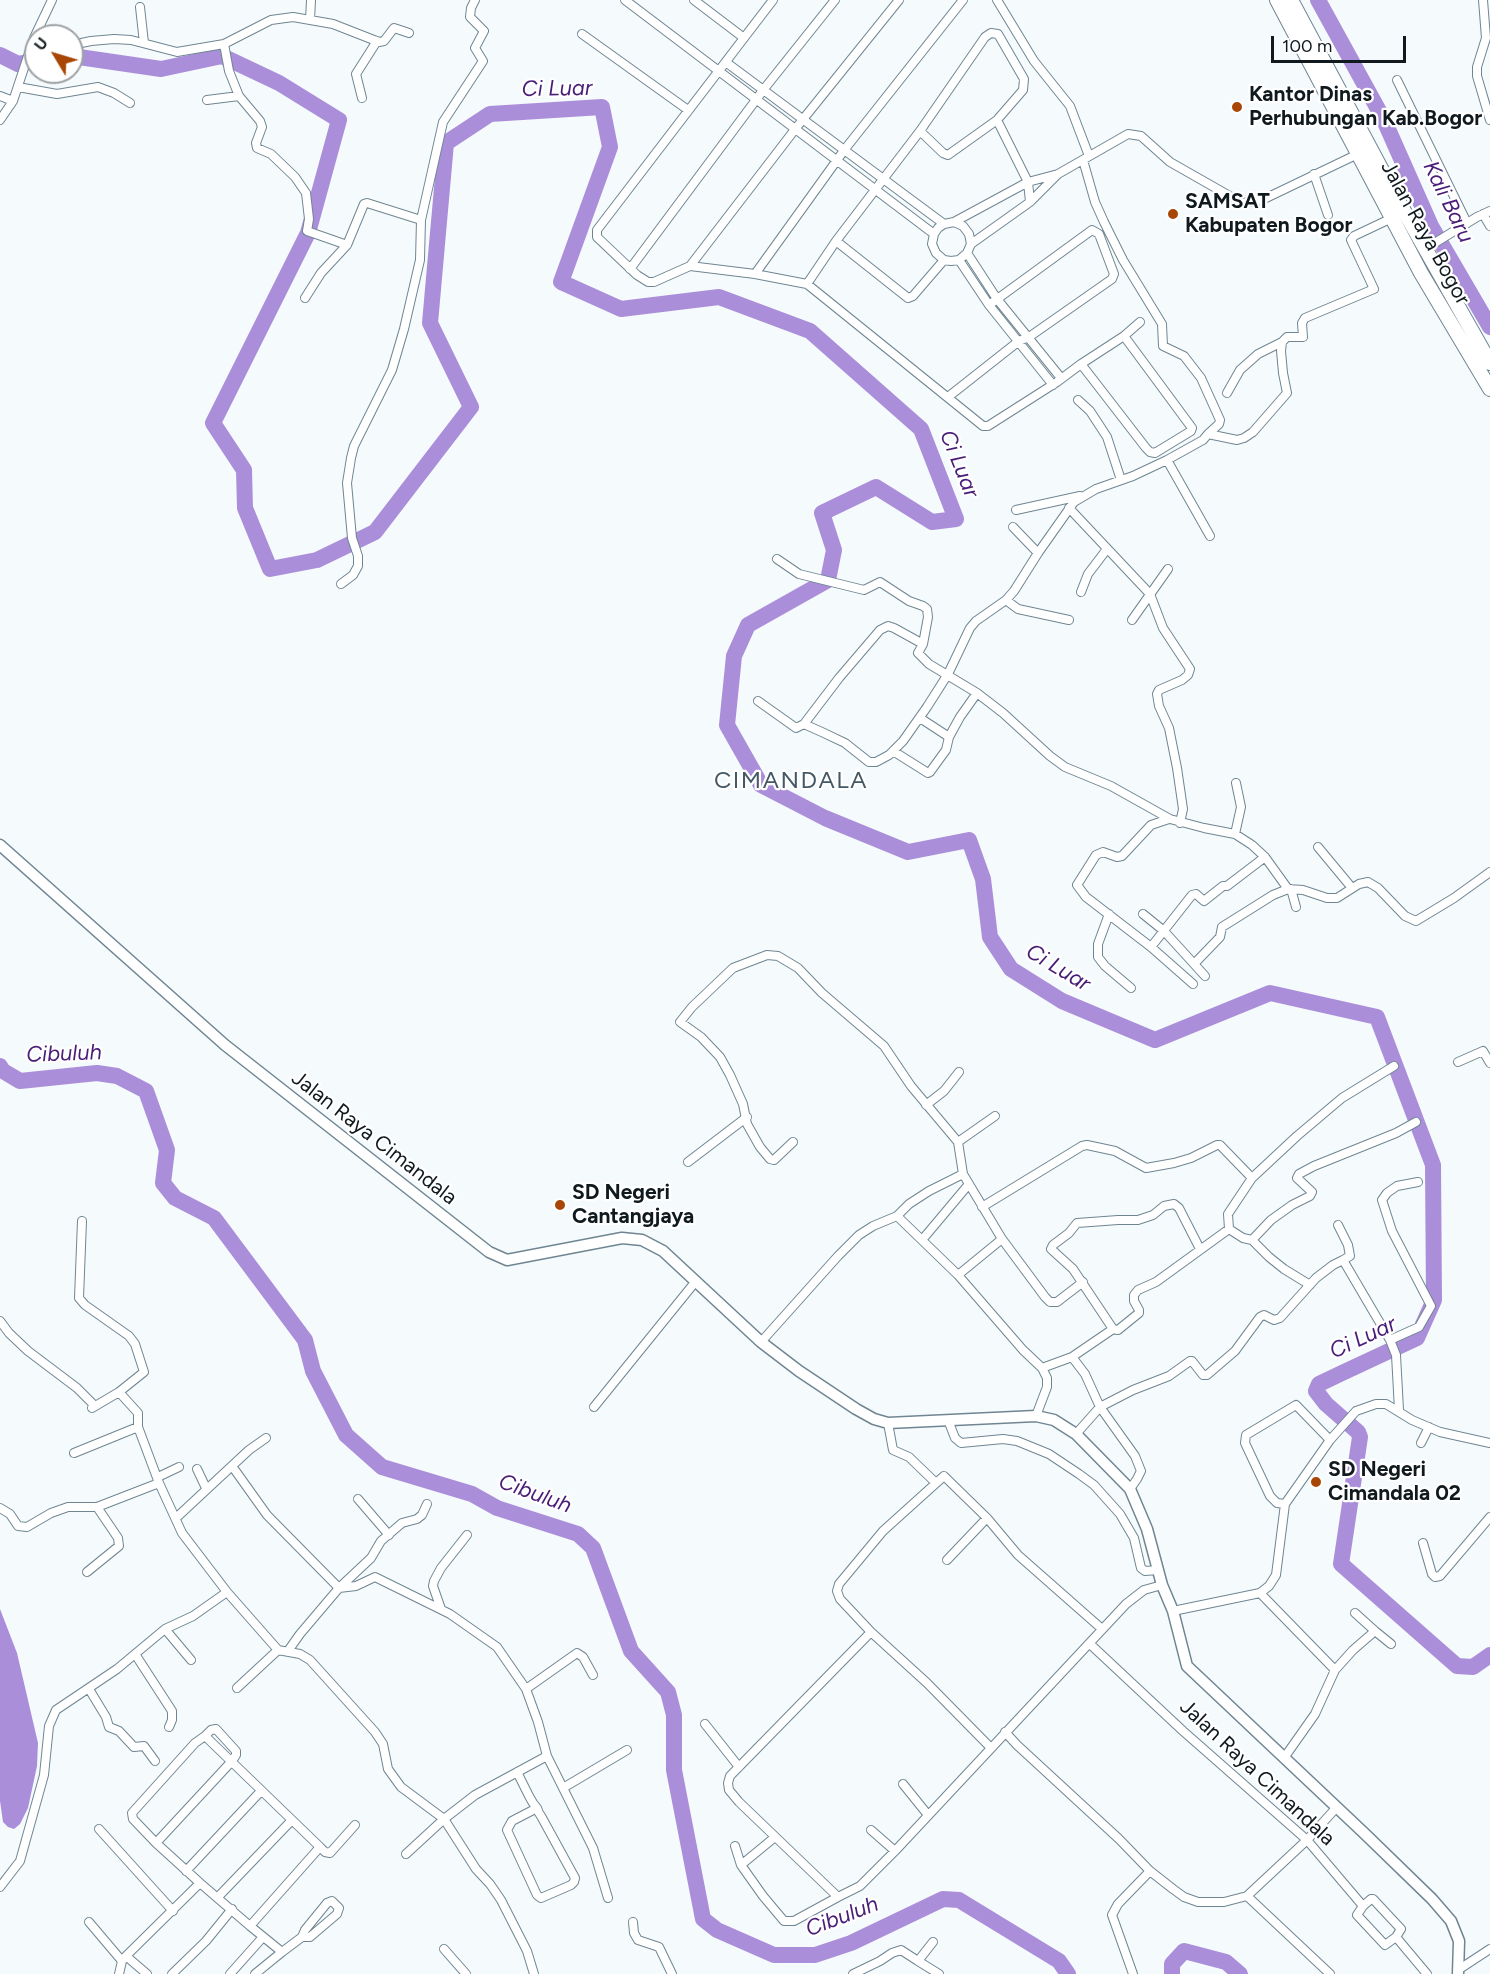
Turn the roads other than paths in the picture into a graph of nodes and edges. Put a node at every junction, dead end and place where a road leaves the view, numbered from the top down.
1 (52, 0) edge
2 (311, 0) edge
3 (475, 0) edge
4 (625, 0) edge
5 (694, 0) edge
6 (773, 0) edge
7 (835, 0) edge
8 (899, 0) edge
9 (963, 0) edge
10 (997, 0) edge
11 (1277, 0) edge
12 (1291, 0) edge
13 (1483, 0) edge
14 (140, 7) dead end
15 (310, 20) junction
16 (42, 24) edge
17 (409, 33) dead end
18 (582, 34) dead end
19 (744, 38) junction
20 (377, 41) junction
21 (84, 42) edge
22 (144, 43) junction
23 (224, 46) junction
24 (727, 63) junction
25 (24, 70) edge
26 (720, 71) junction
27 (1397, 80) dead end
28 (18, 87) junction
29 (764, 89) junction
30 (0, 96) edge
31 (239, 96) junction
32 (362, 98) dead end
33 (756, 98) junction
34 (207, 100) dead end
35 (13, 101) junction
36 (130, 103) dead end
37 (688, 110) junction
38 (803, 119) junction
39 (0, 120) edge
40 (997, 120) junction
41 (1490, 120) edge
42 (796, 128) junction
43 (920, 130) junction
44 (1371, 147) junction
45 (845, 149) junction
46 (1357, 154) junction
47 (1086, 158) junction
48 (838, 159) junction
49 (1058, 174) junction
50 (1314, 174) junction
51 (882, 179) junction
52 (1028, 182) junction
53 (875, 188) junction
54 (1030, 202) junction
55 (1486, 212) edge
56 (1328, 215) dead end
57 (1392, 218) junction
58 (421, 220) junction
59 (954, 222) junction
60 (1467, 223) junction
61 (944, 224) junction
62 (1490, 225) edge
63 (934, 234) junction
64 (836, 241) junction
65 (344, 244) junction
66 (971, 244) junction
67 (1428, 247) junction
68 (967, 254) junction
69 (944, 260) junction
70 (959, 260) junction
71 (690, 266) junction
72 (630, 268) junction
73 (755, 274) junction
74 (807, 284) junction
75 (305, 298) dead end
76 (997, 299) junction
77 (989, 305) junction
78 (1140, 322) dead end
79 (1124, 336) junction
80 (1029, 337) junction
81 (1019, 341) junction
82 (1282, 342) junction
83 (1490, 363) edge
84 (1080, 364) junction
85 (1061, 378) junction
86 (1053, 384) junction
87 (1490, 389) edge
88 (1227, 393) dead end
89 (948, 397) junction
90 (1078, 400) dead end
91 (1208, 434) junction
92 (1167, 460) junction
93 (1121, 480) junction
94 (1084, 496) junction
95 (1069, 508) junction
96 (1016, 510) dead end
97 (1013, 527) dead end
98 (1210, 536) dead end
99 (1107, 549) junction
100 (1038, 553) junction
101 (777, 559) dead end
102 (1168, 568) dead end
103 (341, 584) dead end
104 (1081, 592) dead end
105 (1150, 594) junction
106 (1006, 600) junction
107 (1069, 620) dead end
108 (1132, 620) dead end
109 (923, 644) junction
110 (948, 674) junction
111 (977, 693) junction
112 (758, 701) dead end
113 (920, 718) junction
114 (804, 724) junction
115 (950, 737) junction
116 (893, 752) junction
117 (1236, 783) dead end
118 (1170, 819) junction
119 (1180, 823) junction
120 (1235, 834) junction
121 (0, 845) edge
122 (1318, 847) dead end
123 (1265, 857) junction
124 (1490, 872) edge
125 (1352, 888) junction
126 (1290, 889) junction
127 (1296, 907) dead end
128 (1109, 914) junction
129 (1143, 914) dead end
130 (1164, 931) junction
131 (1151, 947) junction
132 (1195, 963) junction
133 (1205, 976) dead end
134 (1193, 984) dead end
135 (1131, 988) dead end
136 (1458, 1062) dead end
137 (1490, 1063) edge
138 (1394, 1066) dead end
139 (959, 1072) dead end
140 (926, 1105) junction
141 (747, 1116) junction
142 (994, 1116) dead end
143 (1416, 1122) dead end
144 (793, 1142) dead end
145 (958, 1142) junction
146 (688, 1162) dead end
147 (963, 1174) junction
148 (1252, 1178) junction
149 (1418, 1182) dead end
150 (969, 1184) junction
151 (982, 1206) junction
152 (897, 1216) junction
153 (82, 1221) dead end
154 (1338, 1225) dead end
155 (1229, 1229) junction
156 (1002, 1239) junction
157 (922, 1240) junction
158 (1252, 1240) junction
159 (1200, 1249) junction
160 (1343, 1260) junction
161 (958, 1275) junction
162 (696, 1281) junction
163 (1083, 1282) junction
164 (1310, 1285) junction
165 (0, 1321) edge
166 (1113, 1329) junction
167 (761, 1342) junction
168 (1393, 1347) junction
169 (1072, 1357) junction
170 (1041, 1368) junction
171 (119, 1392) junction
172 (594, 1407) dead end
173 (1100, 1407) junction
174 (1399, 1410) junction
175 (1036, 1416) junction
176 (948, 1420) junction
177 (888, 1423) junction
178 (138, 1427) junction
179 (1429, 1427) junction
180 (1076, 1434) junction
181 (266, 1438) dead end
182 (1330, 1440) junction
183 (1422, 1443) dead end
184 (1490, 1443) edge
185 (74, 1453) dead end
186 (232, 1466) junction
187 (179, 1467) dead end
188 (197, 1469) dead end
189 (159, 1480) junction
190 (936, 1483) junction
191 (206, 1488) junction
192 (1130, 1489) junction
193 (358, 1498) dead end
194 (427, 1504) dead end
195 (1285, 1504) junction
196 (97, 1507) junction
197 (0, 1508) edge
198 (1490, 1517) edge
199 (176, 1518) junction
200 (987, 1518) junction
201 (1147, 1529) junction
202 (389, 1535) junction
203 (466, 1535) dead end
204 (1134, 1538) junction
205 (1423, 1543) dead end
206 (947, 1560) dead end
207 (1158, 1570) junction
208 (87, 1572) dead end
209 (1162, 1584) junction
210 (339, 1588) junction
211 (227, 1592) junction
212 (1260, 1593) junction
213 (441, 1609) junction
214 (1173, 1611) junction
215 (1355, 1613) dead end
216 (165, 1629) junction
217 (1102, 1629) junction
218 (1375, 1631) junction
219 (871, 1632) junction
220 (1090, 1644) junction
221 (1391, 1644) dead end
222 (283, 1651) junction
223 (135, 1654) junction
224 (191, 1660) dead end
225 (1335, 1670) junction
226 (593, 1676) dead end
227 (237, 1688) dead end
228 (89, 1689) junction
229 (526, 1689) junction
230 (705, 1724) dead end
231 (169, 1727) dead end
232 (1005, 1732) junction
233 (991, 1748) junction
234 (627, 1750) dead end
235 (547, 1756) junction
236 (1284, 1758) junction
237 (155, 1761) dead end
238 (232, 1761) junction
239 (739, 1767) junction
240 (517, 1772) junction
241 (903, 1784) dead end
242 (563, 1788) junction
243 (261, 1791) junction
244 (537, 1808) junction
245 (1336, 1808) junction
246 (928, 1815) junction
247 (444, 1819) junction
248 (292, 1820) junction
249 (355, 1825) dead end
250 (99, 1829) dead end
251 (871, 1830) dead end
252 (775, 1837) junction
253 (1307, 1840) junction
254 (156, 1843) junction
255 (735, 1846) dead end
256 (320, 1847) junction
257 (895, 1851) junction
258 (406, 1854) dead end
259 (741, 1865) junction
260 (186, 1871) junction
261 (1150, 1871) junction
262 (200, 1883) junction
263 (0, 1887) edge
264 (1247, 1896) junction
265 (838, 1897) junction
266 (218, 1898) junction
267 (608, 1898) dead end
268 (1363, 1906) junction
269 (232, 1909) junction
270 (172, 1911) junction
271 (90, 1922) dead end
272 (633, 1922) dead end
273 (250, 1926) junction
274 (263, 1937) junction
275 (302, 1937) junction
276 (1396, 1937) junction
277 (933, 1942) dead end
278 (444, 1949) dead end
279 (1490, 1949) edge
280 (282, 1952) junction
281 (124, 1958) junction
282 (918, 1961) junction
283 (1458, 1972) edge
284 (119, 1974) edge
285 (147, 1974) edge
286 (172, 1974) edge
287 (230, 1974) edge
288 (255, 1974) edge
289 (466, 1974) edge
290 (533, 1974) edge
291 (672, 1974) edge
292 (853, 1974) edge
293 (939, 1974) edge
294 (1133, 1974) edge
295 (1330, 1974) edge
296 (1426, 1974) edge

1 - 16 street
2 - 15 street
3 - 58 street
4 - 26 street
5 - 19 street
6 - 19 street
7 - 29 street
8 - 38 street
9 - 45 street
10 - 47 street
11 - 46 highway, Jalan Raya Bogor
12 - 44 highway, Jalan Raya Bogor
13 - 41 street
14 - 22 street
15 - 20 street
15 - 23 street
17 - 20 street
18 - 37 street
19 - 24 street
20 - 32 street
21 - 22 street
22 - 23 street
23 - 31 street
24 - 26 street
24 - 29 street
25 - 28 street
26 - 33 street
26 - 37 street
27 - 60 street
28 - 35 street
28 - 36 street
29 - 33 street
29 - 38 street
30 - 35 street
31 - 34 street
31 - 65 street
33 - 42 street
33 - 72 street
35 - 39 street
37 - 72 street
38 - 42 street
38 - 45 street
40 - 43 street
40 - 43 street
40 - 52 street
42 - 48 street
42 - 71 street
43 - 51 street
44 - 46 street
44 - 67 highway, Jalan Raya Bogor
45 - 48 street
45 - 51 street
46 - 50 street
46 - 57 highway, Jalan Raya Bogor
47 - 49 street
47 - 50 street
47 - 91 street
48 - 53 street
48 - 73 street
49 - 52 street
49 - 54 street
50 - 56 street
51 - 53 street
51 - 61 street
52 - 54 street
52 - 59 street
53 - 63 street
53 - 64 street
54 - 66 street
55 - 60 street
55 - 62 street
57 - 82 street
57 - 87 highway, Jalan Raya Bogor
58 - 65 street
58 - 103 street
59 - 61 street
59 - 66 street
60 - 67 street
61 - 63 street
63 - 69 street
64 - 69 street
64 - 74 street
65 - 75 street
66 - 68 street
67 - 83 highway, Jalan Raya Bogor
68 - 70 street
68 - 76 street
69 - 70 street
70 - 77 street
71 - 72 street
71 - 73 street
73 - 74 street
74 - 89 street
76 - 77 street
76 - 80 street
76 - 80 street
77 - 81 street
78 - 79 street
79 - 84 street
79 - 84 street
80 - 81 street
80 - 85 street
81 - 86 street
81 - 89 street
82 - 88 street
82 - 91 street
84 - 85 street
85 - 86 street
86 - 89 street
90 - 93 street
91 - 92 street
92 - 93 street
92 - 98 street
93 - 94 street
94 - 95 street
94 - 96 street
95 - 99 street
95 - 100 street
97 - 100 street
99 - 104 street
99 - 105 street
100 - 106 street
101 - 109 street
102 - 105 street
105 - 108 street
105 - 119 street
106 - 107 street
106 - 110 street
109 - 110 street
109 - 114 street
110 - 111 street
110 - 113 street
111 - 115 street
111 - 118 street
112 - 114 street
113 - 115 street
113 - 116 street
114 - 116 street
115 - 116 street
117 - 120 street
118 - 119 street
118 - 128 street
119 - 120 street
120 - 123 street
121 - 162 street, Jalan Raya Cimandala
122 - 125 street
123 - 126 street
123 - 130 street
124 - 125 street
125 - 126 street
126 - 127 street
126 - 132 street
128 - 131 street
128 - 135 street
129 - 130 street
130 - 131 street
130 - 132 street
131 - 134 street
132 - 133 street
136 - 137 street
138 - 148 street
139 - 140 street
140 - 141 street
140 - 145 street
141 - 144 street
141 - 146 street
142 - 145 street
143 - 158 street
145 - 147 street
147 - 150 street
147 - 152 street
148 - 151 street
148 - 155 street
149 - 168 street
150 - 151 street
150 - 157 street
151 - 156 street
152 - 157 street
152 - 167 street
153 - 171 street
154 - 160 street
155 - 158 street
155 - 159 street
156 - 161 street
156 - 163 street
157 - 161 street
158 - 164 street
159 - 163 street
159 - 166 street
160 - 164 street
160 - 168 street
161 - 170 street
162 - 167 street, Jalan Raya Cimandala
162 - 172 street
163 - 166 street
164 - 173 street
165 - 171 street
166 - 169 street
167 - 177 street, Jalan Raya Cimandala
168 - 174 street
169 - 170 street
169 - 173 street
170 - 175 street
171 - 178 street
173 - 180 street
173 - 192 street
174 - 179 street
174 - 182 street
175 - 176 street, Jalan Raya Cimandala
175 - 180 street, Jalan Raya Cimandala
176 - 177 street, Jalan Raya Cimandala
176 - 204 street
177 - 190 street
178 - 185 street
178 - 189 street
179 - 183 street
179 - 184 street
180 - 192 street, Jalan Raya Cimandala
181 - 186 street
182 - 195 street
182 - 195 street
186 - 191 street
186 - 210 street
187 - 189 street
188 - 191 street
189 - 196 street
189 - 199 street
190 - 200 street
190 - 219 street
191 - 199 street
192 - 201 street, Jalan Raya Cimandala
193 - 202 street
194 - 202 street
195 - 212 street
196 - 197 street
196 - 208 street
198 - 205 street
199 - 211 street
200 - 206 street
200 - 217 street
201 - 204 street
201 - 207 street, Jalan Raya Cimandala
202 - 210 street
203 - 213 street
204 - 207 street
207 - 209 street, Jalan Raya Cimandala
209 - 214 street, Jalan Raya Cimandala
209 - 217 street
210 - 213 street
210 - 222 street
211 - 216 street
211 - 222 street
212 - 214 street
212 - 225 street
213 - 229 street
214 - 236 street, Jalan Raya Cimandala
215 - 218 street
216 - 223 street
216 - 224 street
217 - 220 street
218 - 221 street
218 - 225 street, Jalan Raya Cimandala
219 - 233 street
219 - 239 street
220 - 232 street
220 - 253 street, Jalan Raya Cimandala
222 - 227 street
222 - 247 street
223 - 228 street
223 - 231 street
225 - 236 street, Jalan Raya Cimandala
226 - 229 street
228 - 237 street
228 - 263 street
229 - 235 street
230 - 239 street
232 - 233 street
232 - 261 street
233 - 246 street
234 - 242 street
235 - 240 street
235 - 242 street
236 - 245 street, Jalan Raya Cimandala
238 - 243 street
238 - 254 street
238 - 254 street
239 - 252 street
240 - 244 street
240 - 247 street
241 - 246 street
242 - 267 street
243 - 248 street
243 - 260 street
244 - 244 street
245 - 253 street
245 - 283 street, Jalan Raya Cimandala
246 - 257 street
247 - 258 street
247 - 290 street
248 - 256 street
248 - 266 street
249 - 256 street
250 - 270 street
251 - 257 street
252 - 259 street
252 - 265 street
253 - 264 street
253 - 268 street, Jalan Raya Cimandala
254 - 260 street
255 - 259 street
256 - 273 street
257 - 265 street
259 - 265 street
260 - 262 street
261 - 264 street
261 - 294 street
262 - 266 street
262 - 270 street
264 - 295 street
266 - 269 street
268 - 276 street
268 - 276 street, Jalan Raya Cimandala
269 - 273 street
269 - 286 street
270 - 281 street
271 - 281 street
272 - 291 street
273 - 274 street
274 - 280 street
274 - 287 street
275 - 275 street
275 - 280 street
276 - 296 street
277 - 282 street
278 - 289 street
279 - 283 street
280 - 288 street
281 - 284 street
281 - 285 street
282 - 292 street
282 - 293 street

